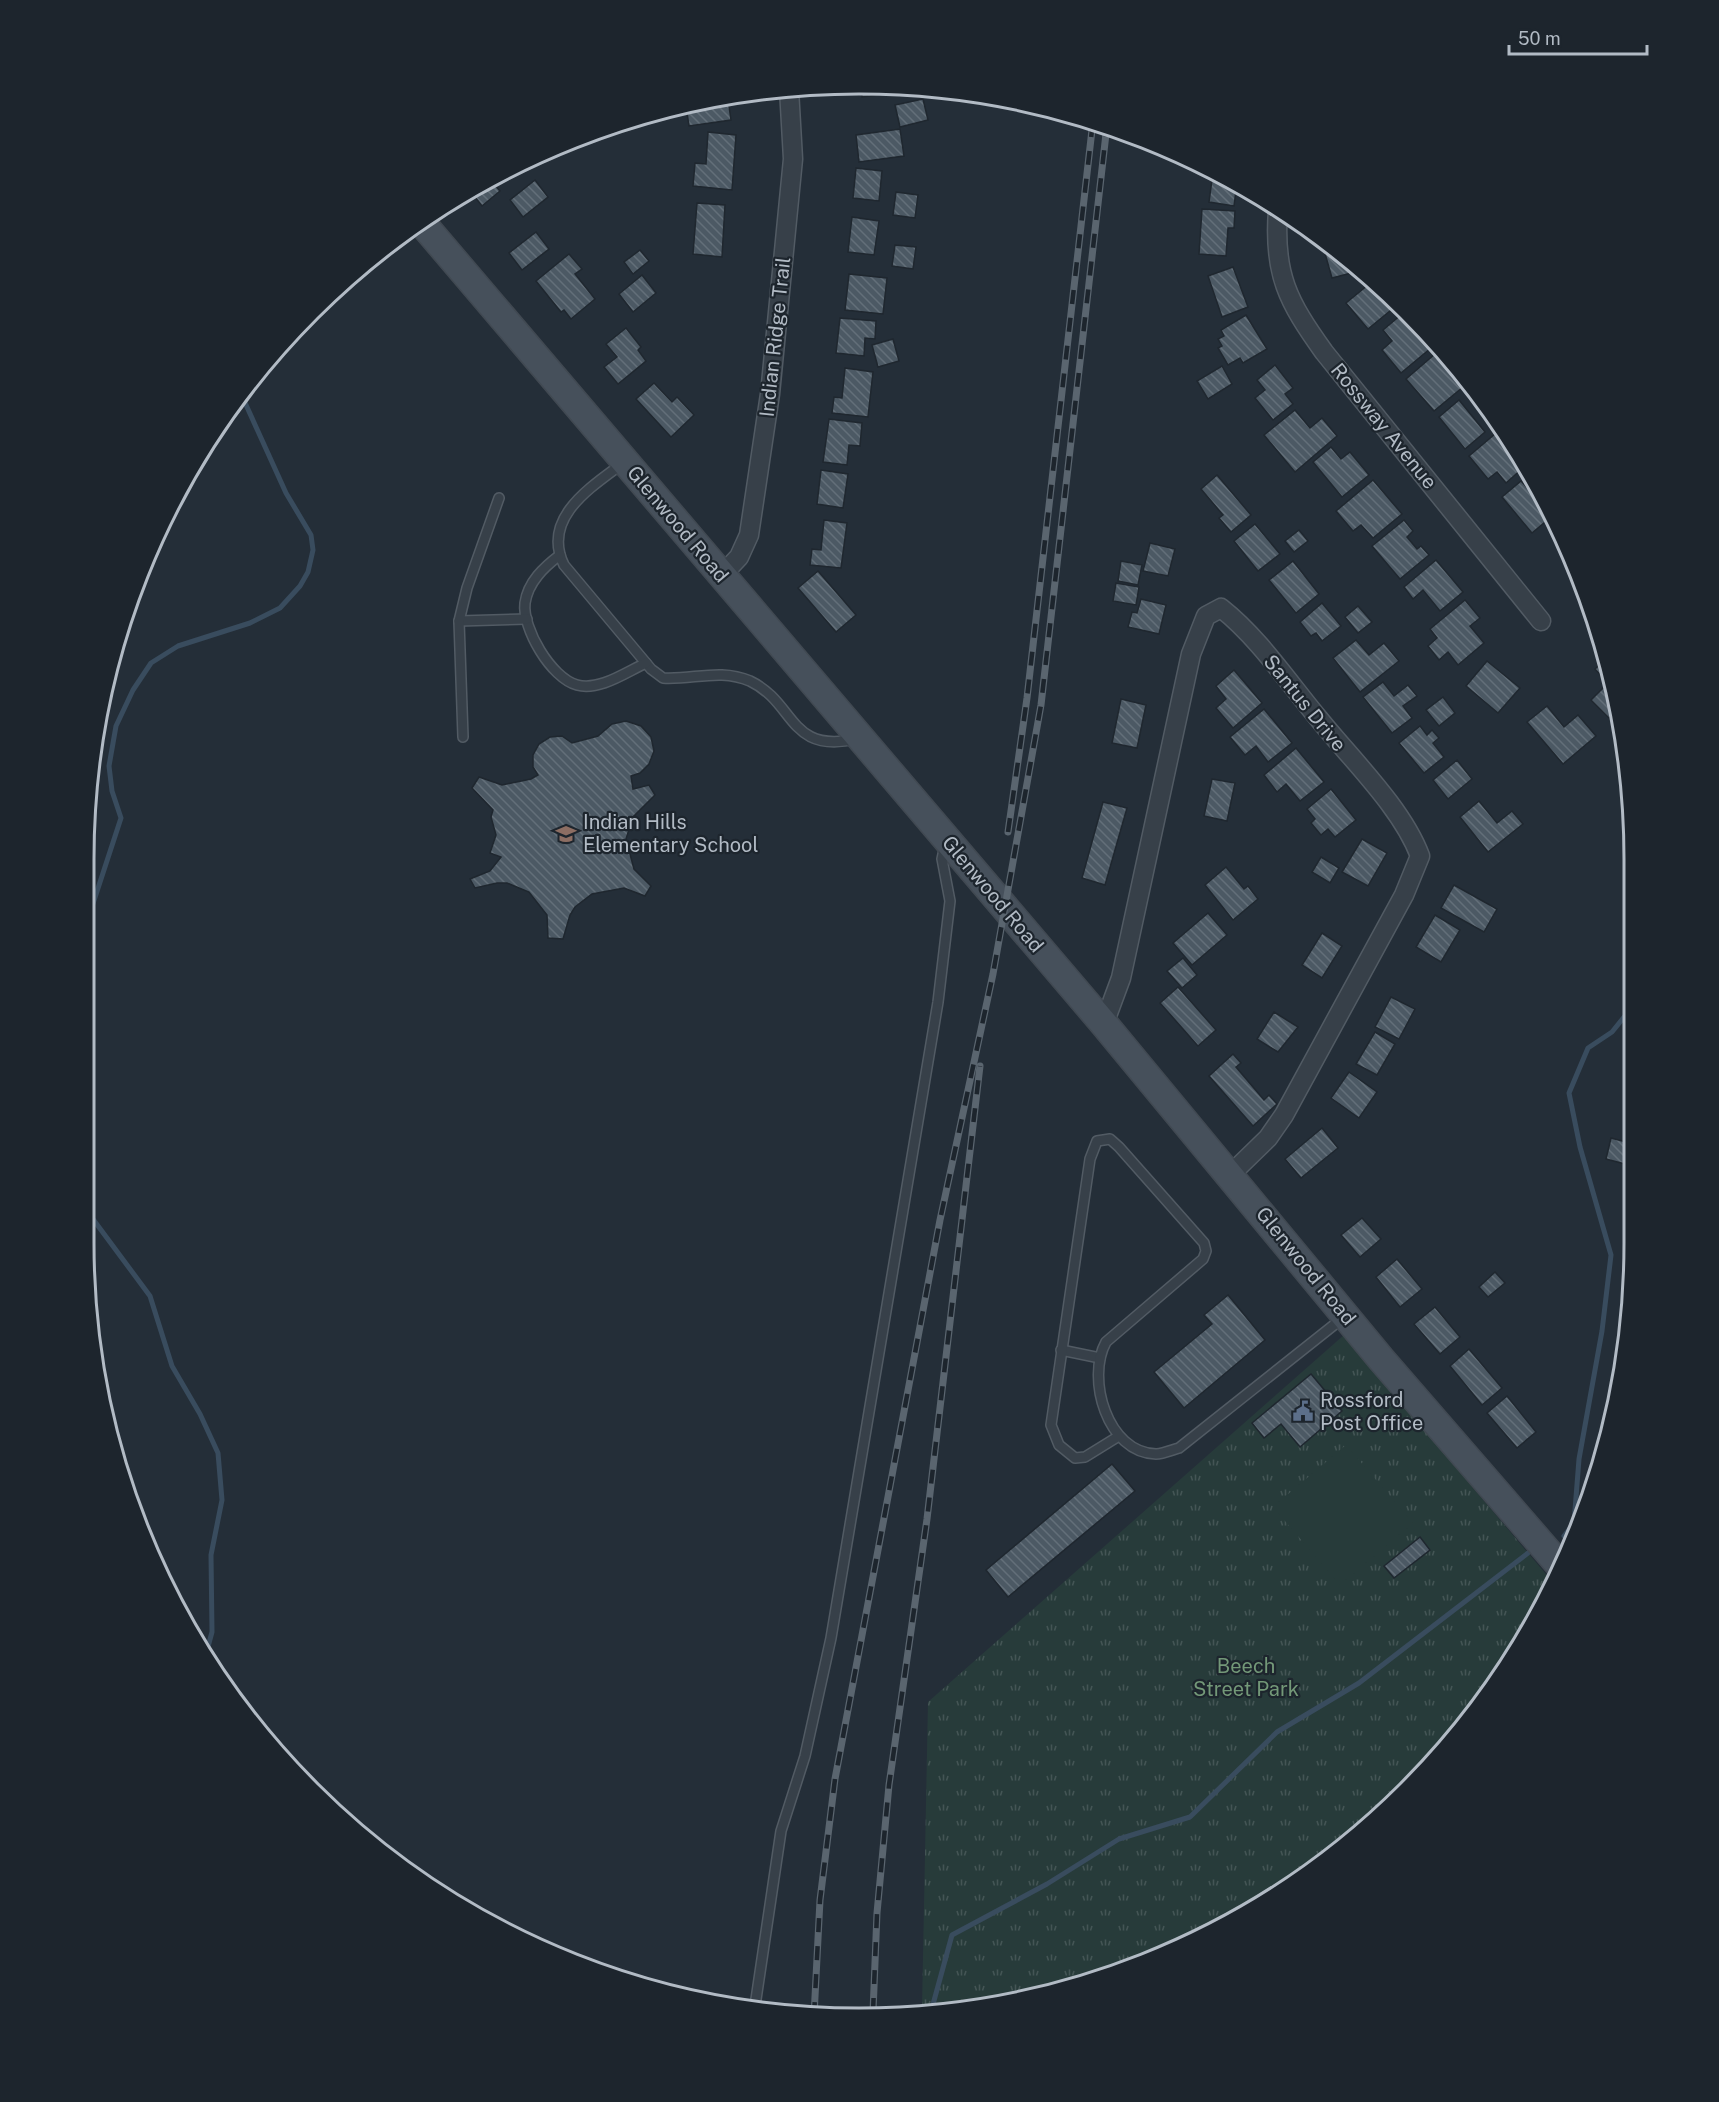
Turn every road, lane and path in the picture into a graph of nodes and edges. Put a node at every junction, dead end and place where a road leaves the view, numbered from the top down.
1 (790, 98) edge
2 (1278, 219) edge
3 (427, 228) edge
4 (625, 461) junction
5 (499, 498) dead end
6 (560, 555) junction
7 (721, 576) junction
8 (527, 619) junction
9 (459, 621) junction
10 (1541, 621) dead end
11 (646, 663) junction
12 (463, 736) dead end
13 (861, 738) junction
14 (947, 839) junction
15 (1104, 1024) junction
16 (1231, 1174) junction
17 (1346, 1315) junction
18 (1062, 1350) junction
19 (1100, 1358) junction
20 (1119, 1436) junction
21 (1555, 1560) edge
22 (756, 2000) edge

1 - 7 street, Indian Ridge Trail
2 - 10 street, Rossway Avenue
3 - 4 street, Glenwood Road
4 - 6 lane
4 - 7 street, Glenwood Road
5 - 9 lane
6 - 8 lane
6 - 11 lane
7 - 13 street, Glenwood Road
8 - 9 lane
8 - 11 lane
9 - 12 lane
11 - 13 lane
13 - 14 street, Glenwood Road
14 - 15 street, Glenwood Road
14 - 22 lane
15 - 16 street, Glenwood Road
15 - 16 street, Santus Drive
16 - 17 street, Glenwood Road
17 - 20 lane
17 - 21 street, Glenwood Road
18 - 19 lane
18 - 19 lane
18 - 20 lane
19 - 20 lane

